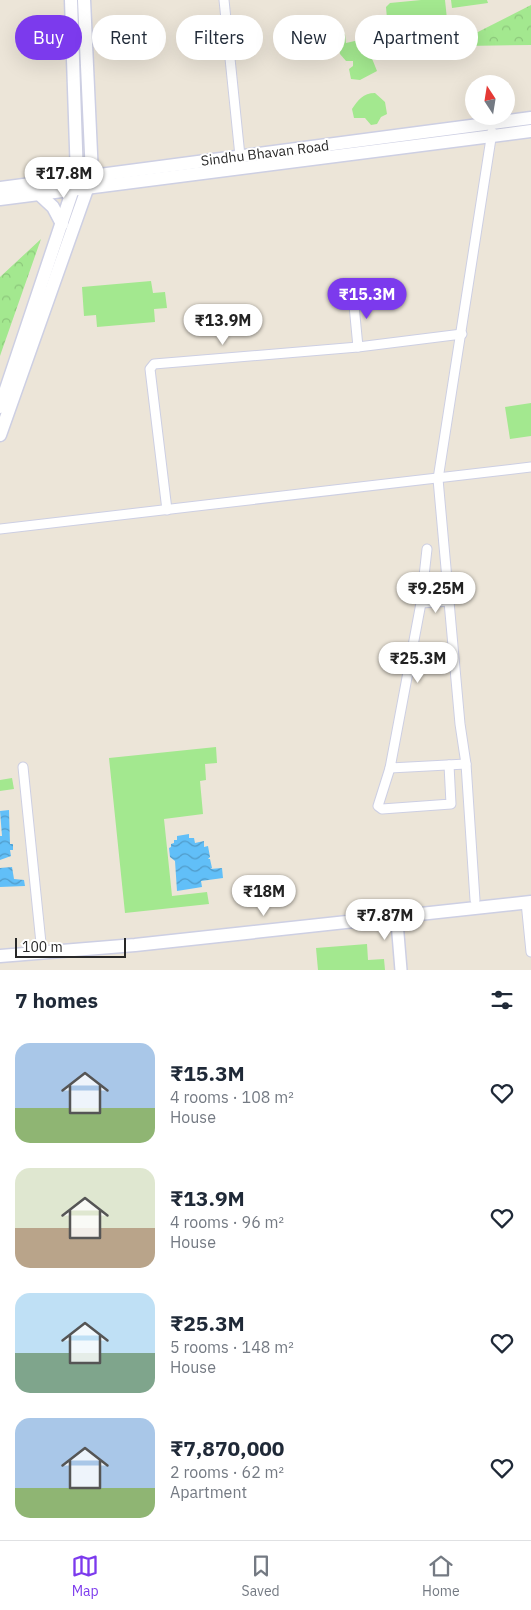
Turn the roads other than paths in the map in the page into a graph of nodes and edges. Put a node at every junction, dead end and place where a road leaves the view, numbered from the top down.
1 (71, 0) edge
2 (84, 0) edge
3 (224, 0) edge
4 (531, 118) edge
5 (492, 130) junction
6 (531, 131) edge
7 (240, 156) junction
8 (92, 175) junction
9 (77, 177) junction
10 (0, 188) edge
11 (88, 188) junction
12 (74, 190) junction
13 (39, 194) junction
14 (0, 199) edge
15 (62, 224) junction
16 (353, 295) dead end
17 (462, 334) junction
18 (358, 346) junction
19 (0, 407) edge
20 (0, 435) edge
21 (531, 468) edge
22 (438, 479) junction
23 (167, 510) junction
24 (0, 529) edge
25 (427, 549) dead end
26 (450, 601) junction
27 (421, 603) junction
28 (466, 764) junction
29 (449, 765) junction
30 (23, 767) dead end
31 (390, 768) junction
32 (475, 900) junction
33 (529, 900) edge
34 (396, 913) junction
35 (0, 948) edge
36 (41, 949) junction
37 (531, 952) edge
38 (0, 956) edge
39 (400, 970) edge

1 - 9 main road
2 - 8 main road
3 - 7 street
4 - 5 main road, Sindhu Bhavan Road
5 - 6 main road, Sindhu Bhavan Road
5 - 7 main road, Sindhu Bhavan Road
5 - 11 main road, Sindhu Bhavan Road
5 - 17 street
7 - 8 main road, Sindhu Bhavan Road
8 - 9 main road, Sindhu Bhavan Road
8 - 11 main road
9 - 10 main road, Sindhu Bhavan Road
9 - 12 main road
11 - 12 main road, Sindhu Bhavan Road
11 - 20 main road
12 - 13 main road, Sindhu Bhavan Road
12 - 15 main road
13 - 14 main road, Sindhu Bhavan Road
13 - 15 main road
15 - 19 main road
16 - 18 street
17 - 18 street
17 - 22 street
18 - 23 street
21 - 22 street
22 - 23 street
22 - 26 street
23 - 24 street
25 - 27 street
26 - 27 street
26 - 28 street
27 - 31 street
28 - 29 street
28 - 32 street
29 - 31 street
29 - 31 street
30 - 36 street
32 - 33 main road
32 - 34 main road
33 - 34 main road
33 - 37 street
34 - 36 main road
34 - 39 street
35 - 36 main road
36 - 38 main road

